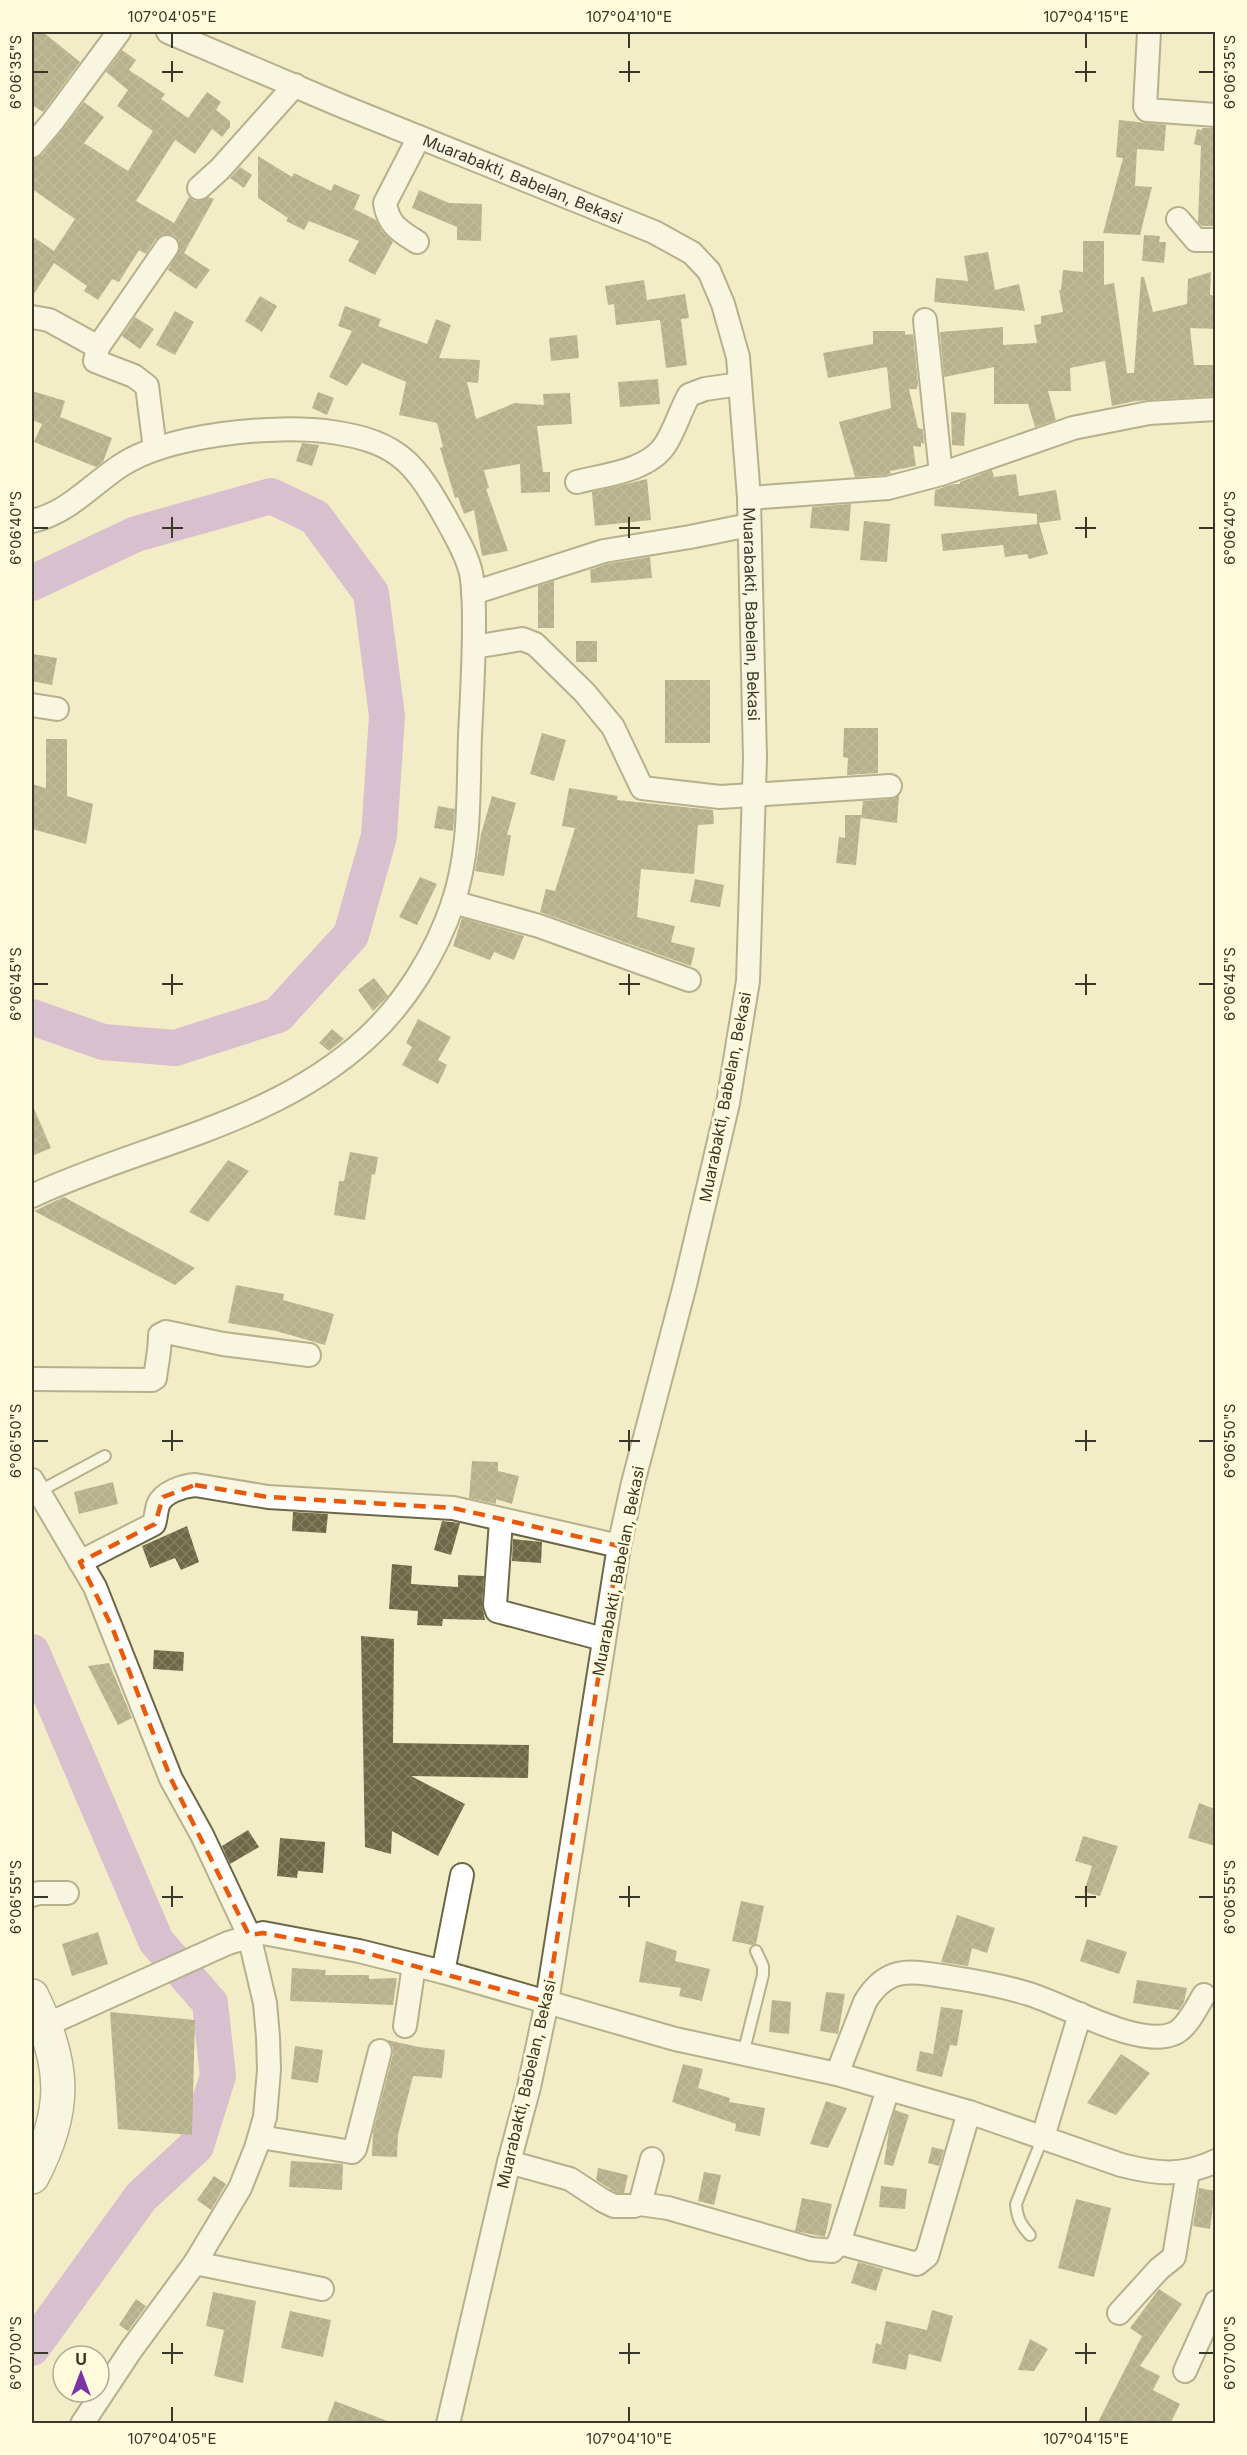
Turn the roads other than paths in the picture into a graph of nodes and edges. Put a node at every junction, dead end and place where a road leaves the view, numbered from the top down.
1 (119, 32) edge
2 (168, 32) edge
3 (1149, 32) edge
4 (295, 85) junction
5 (1215, 115) edge
6 (419, 137) junction
7 (32, 146) edge
8 (199, 188) dead end
9 (1178, 219) dead end
10 (1215, 240) edge
11 (417, 242) dead end
12 (167, 247) dead end
13 (32, 318) edge
14 (925, 320) dead end
15 (98, 347) junction
16 (740, 384) junction
17 (1215, 409) edge
18 (155, 449) junction
19 (941, 474) junction
20 (577, 482) dead end
21 (749, 498) junction
22 (32, 521) edge
23 (749, 525) junction
24 (473, 593) junction
25 (474, 646) junction
26 (32, 705) edge
27 (57, 709) dead end
28 (890, 786) dead end
29 (754, 794) junction
30 (453, 902) junction
31 (689, 980) dead end
32 (32, 1196) edge
33 (309, 1355) dead end
34 (32, 1379) edge
35 (105, 1456) dead end
36 (35, 1486) edge
37 (501, 1521) junction
38 (619, 1546) junction
39 (80, 1562) junction
40 (603, 1640) junction
41 (462, 1875) dead end
42 (67, 1893) dead end
43 (32, 1895) edge
44 (239, 1939) junction
45 (756, 1951) dead end
46 (414, 1965) junction
47 (443, 1972) junction
48 (1204, 1995) dead end
49 (547, 2002) junction
50 (38, 2010) edge
51 (1080, 2014) junction
52 (405, 2026) dead end
53 (380, 2050) dead end
54 (743, 2054) junction
55 (837, 2074) junction
56 (888, 2089) junction
57 (969, 2112) junction
58 (260, 2137) junction
59 (1043, 2137) junction
60 (652, 2159) dead end
61 (1215, 2161) edge
62 (509, 2162) junction
63 (1188, 2172) junction
64 (32, 2178) edge
65 (640, 2204) junction
66 (1030, 2235) dead end
67 (839, 2243) junction
68 (195, 2263) junction
69 (322, 2289) dead end
70 (1215, 2302) edge
71 (1119, 2313) dead end
72 (1185, 2371) dead end
73 (82, 2424) edge
74 (448, 2424) edge

1 - 7 street
2 - 4 street, Muarabakti, Babelan, Bekasi
3 - 5 street
4 - 6 street, Muarabakti, Babelan, Bekasi
4 - 8 street
6 - 11 street
6 - 16 street, Muarabakti, Babelan, Bekasi
9 - 10 street
12 - 15 street
13 - 15 street
14 - 19 street
15 - 18 street
16 - 20 street
16 - 21 street, Muarabakti, Babelan, Bekasi
17 - 19 street
18 - 22 street
18 - 24 street
19 - 21 street
21 - 23 street, Muarabakti, Babelan, Bekasi
23 - 24 street
23 - 29 street, Muarabakti, Babelan, Bekasi
24 - 25 street
25 - 29 street
25 - 30 street
26 - 27 street
28 - 29 street
29 - 38 street, Muarabakti, Babelan, Bekasi
30 - 31 street
30 - 32 street
33 - 34 street
35 - 36 lane
36 - 39 street
37 - 38 street
37 - 39 street
37 - 40 street
38 - 40 street, Muarabakti, Babelan, Bekasi
39 - 44 street
40 - 49 street, Muarabakti, Babelan, Bekasi
41 - 47 street
42 - 43 street
44 - 46 street
44 - 50 street
44 - 58 street
45 - 54 lane
46 - 47 street
46 - 52 street
47 - 49 street
48 - 51 street
49 - 54 street
49 - 62 street, Muarabakti, Babelan, Bekasi
50 - 64 main road
51 - 55 street
51 - 59 street
53 - 58 street
54 - 55 street
55 - 56 street
56 - 57 street
56 - 67 street
57 - 59 street
57 - 67 street
58 - 68 street
59 - 63 street
59 - 66 lane
60 - 65 street
61 - 63 street
62 - 65 street
62 - 74 street, Muarabakti, Babelan, Bekasi
63 - 71 street
65 - 67 street
68 - 69 street
68 - 73 street
70 - 72 street

